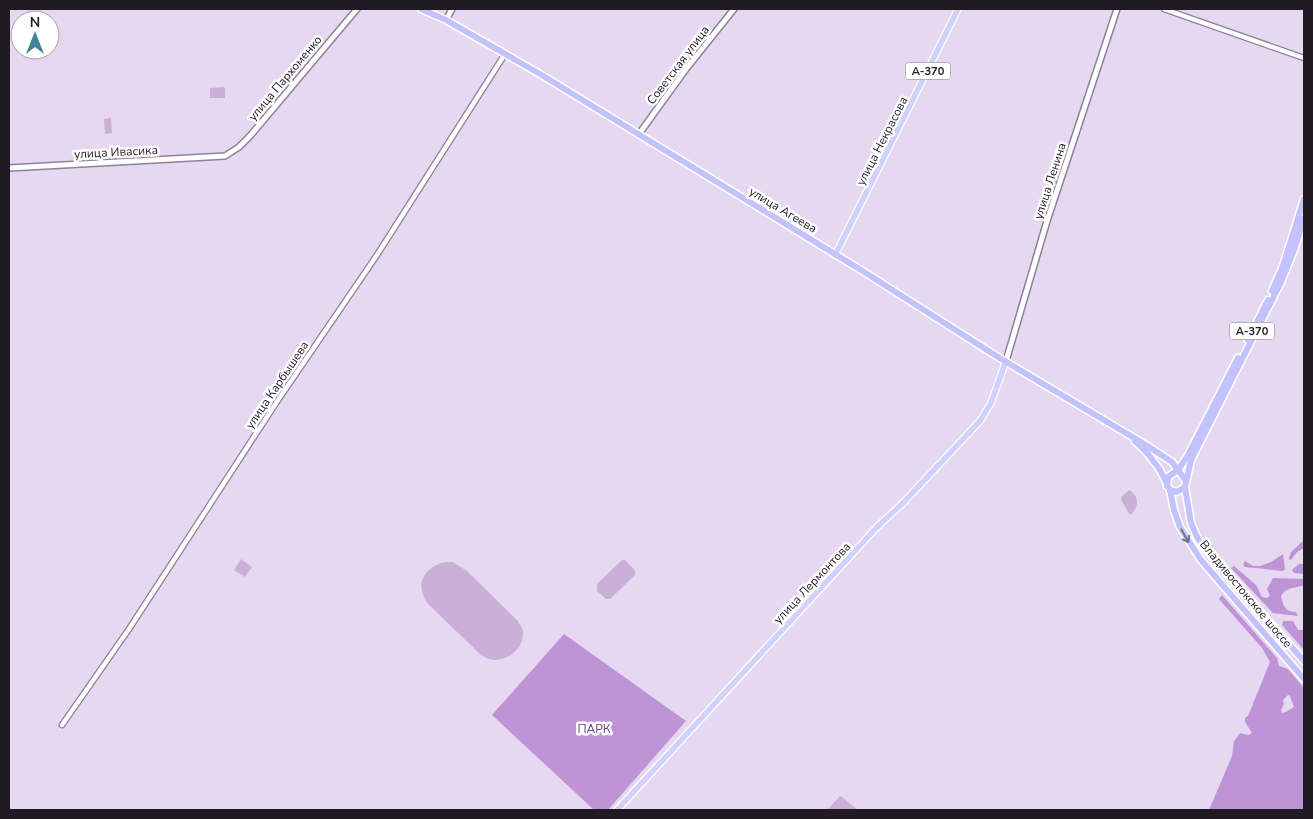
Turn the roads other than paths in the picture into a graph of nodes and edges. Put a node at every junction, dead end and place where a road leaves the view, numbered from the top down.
1 (357, 9) edge
2 (421, 9) edge
3 (452, 9) edge
4 (734, 9) edge
5 (958, 9) edge
6 (1116, 9) edge
7 (1164, 9) edge
8 (446, 20) junction
9 (505, 54) junction
10 (1304, 58) edge
11 (639, 134) junction
12 (225, 156) joint
13 (9, 168) edge
14 (1304, 199) edge
15 (1304, 218) edge
16 (1294, 241) junction
17 (835, 255) junction
18 (1006, 361) junction
19 (1131, 437) junction
20 (1178, 470) junction
21 (1185, 484) junction
22 (1169, 488) junction
23 (1304, 661) edge
24 (1303, 676) edge
25 (62, 725) dead end
26 (617, 810) edge

1 - 12 main road, улица Пархоменко
2 - 8 highway, улица Агеева
3 - 8 main road
4 - 11 main road, Советская улица
5 - 17 main road, улица Некрасова / А-370
6 - 18 main road, улица Ленина
7 - 10 street
8 - 9 highway, улица Агеева
9 - 11 highway, улица Агеева
9 - 25 street, улица Карбышева
11 - 17 highway, улица Агеева
12 - 13 main road, улица Ивасика
14 - 16 highway, А-370
15 - 16 highway, А-370
16 - 20 highway, А-370
16 - 21 highway, А-370
17 - 18 highway, улица Агеева / А-370
18 - 19 highway, улица Агеева / А-370
18 - 26 main road, улица Лермонтова
19 - 20 highway, улица Агеева / А-370
19 - 22 highway, улица Агеева / А-370
20 - 21 highway, А-370
20 - 22 highway, А-370
21 - 22 highway
21 - 23 highway, Владивостокское шоссе / А-370
22 -> 24 highway, Владивостокское шоссе / А-370

